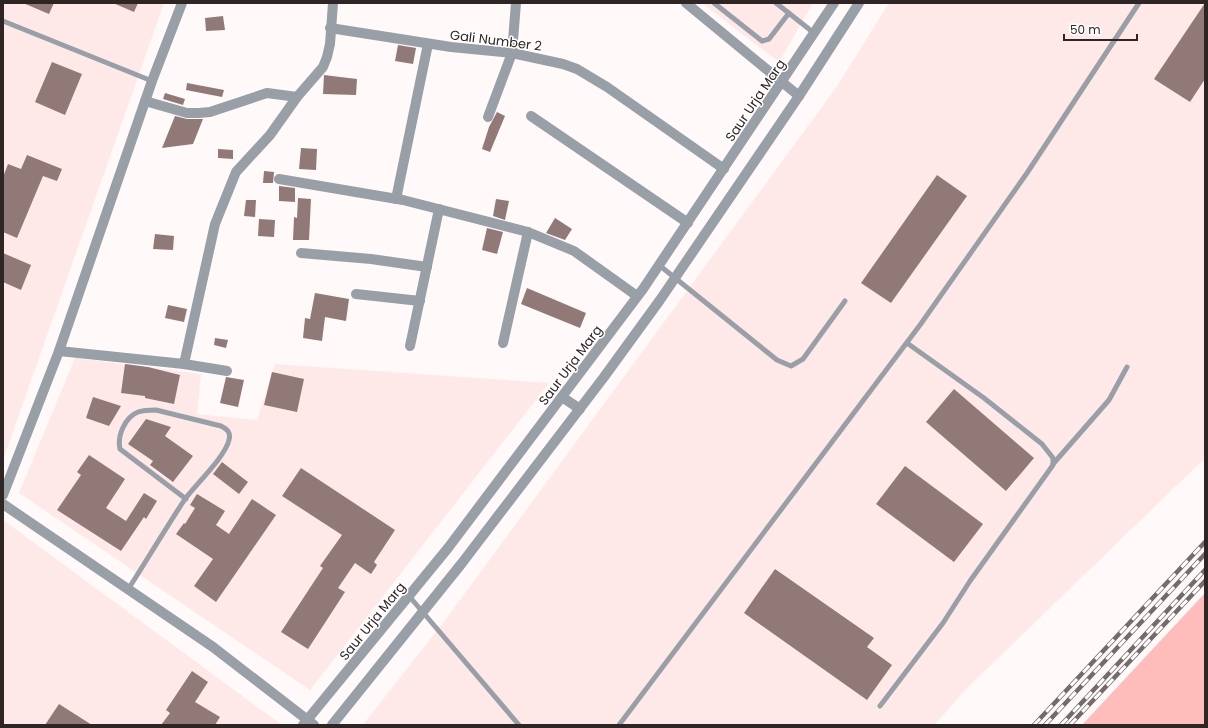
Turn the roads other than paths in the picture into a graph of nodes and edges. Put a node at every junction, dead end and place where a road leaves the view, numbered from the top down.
1 (182, 3) edge
2 (333, 3) edge
3 (516, 3) edge
4 (686, 3) edge
5 (714, 3) edge
6 (776, 3) edge
7 (834, 3) edge
8 (859, 3) edge
9 (1139, 3) edge
10 (789, 13) junction
11 (3, 21) edge
12 (330, 28) junction
13 (814, 33) junction
14 (428, 44) junction
15 (512, 53) junction
16 (152, 81) junction
17 (782, 82) junction
18 (799, 96) junction
19 (297, 97) junction
20 (146, 101) junction
21 (531, 116) dead end
22 (488, 117) dead end
23 (724, 169) junction
24 (279, 179) dead end
25 (396, 199) junction
26 (439, 209) junction
27 (688, 223) junction
28 (528, 232) junction
29 (301, 253) dead end
30 (659, 265) junction
31 (427, 268) junction
32 (675, 276) junction
33 (356, 294) dead end
34 (637, 296) junction
35 (420, 301) junction
36 (845, 301) dead end
37 (503, 343) dead end
38 (907, 343) junction
39 (410, 346) dead end
40 (60, 351) junction
41 (184, 364) junction
42 (1127, 367) dead end
43 (227, 371) dead end
44 (562, 397) junction
45 (580, 409) junction
46 (1053, 465) junction
47 (3, 495) edge
48 (186, 499) junction
49 (3, 504) edge
50 (129, 588) junction
51 (409, 596) junction
52 (423, 611) junction
53 (880, 706) dead end
54 (308, 723) edge
55 (332, 725) edge
56 (519, 725) edge
57 (619, 725) edge

1 - 16 street
2 - 12 street
3 - 15 street
4 - 17 street
5 - 10 lane
6 - 10 lane
7 - 13 street, Saur Urja Marg
8 - 18 street
9 - 38 lane
10 - 13 lane
11 - 16 lane
12 - 14 street, Gali Number 2
12 - 19 street
13 - 17 street, Saur Urja Marg
14 - 15 street, Gali Number 2
14 - 25 street
15 - 22 street
15 - 23 street, Gali Number 2
16 - 20 street
17 - 18 street
17 - 23 street, Saur Urja Marg
18 - 32 street
19 - 20 street
19 - 41 street
20 - 40 street
21 - 27 street
23 - 27 street, Saur Urja Marg
24 - 25 street
25 - 26 street
26 - 28 street
26 - 31 street
27 - 30 street, Saur Urja Marg
28 - 34 street
28 - 37 street
29 - 31 street
30 - 32 lane
30 - 34 street, Saur Urja Marg
31 - 35 street
32 - 36 lane
32 - 45 street
33 - 35 street
34 - 44 street, Saur Urja Marg
35 - 39 street
38 - 46 lane
38 - 57 lane
40 - 41 street
40 - 47 street
41 - 43 street
42 - 46 lane
44 - 45 street
44 - 51 street, Saur Urja Marg
45 - 52 street
46 - 53 lane
48 - 48 lane
48 - 50 lane
49 - 50 street
50 - 54 street
51 - 52 lane
51 - 54 street, Saur Urja Marg
52 - 55 street
52 - 56 lane

